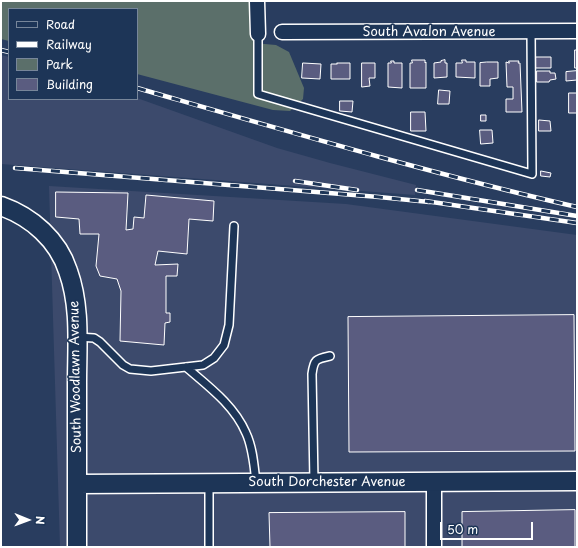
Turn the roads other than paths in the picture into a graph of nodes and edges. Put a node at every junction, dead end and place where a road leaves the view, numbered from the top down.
1 (257, 1) edge
2 (531, 31) junction
3 (577, 31) edge
4 (282, 32) dead end
5 (258, 34) joint
6 (1, 206) edge
7 (234, 226) dead end
8 (76, 337) junction
9 (330, 356) dead end
10 (186, 367) junction
11 (577, 481) edge
12 (314, 482) junction
13 (434, 482) junction
14 (209, 483) junction
15 (256, 483) junction
16 (77, 484) junction
17 (77, 547) edge
18 (209, 547) edge
19 (434, 547) edge

1 - 5 street
2 - 3 street, South Avalon Avenue
2 - 4 street, South Avalon Avenue
2 - 5 lane
6 - 8 street, South Woodlawn Avenue
7 - 10 lane
8 - 10 lane
8 - 16 street, South Woodlawn Avenue
9 - 12 lane
10 - 15 lane
11 - 13 street, South Dorchester Avenue
12 - 13 street, South Dorchester Avenue
12 - 15 street, South Dorchester Avenue
13 - 19 street
14 - 15 street, South Dorchester Avenue
14 - 16 street, South Dorchester Avenue
14 - 18 lane
16 - 17 street, South Woodlawn Avenue

